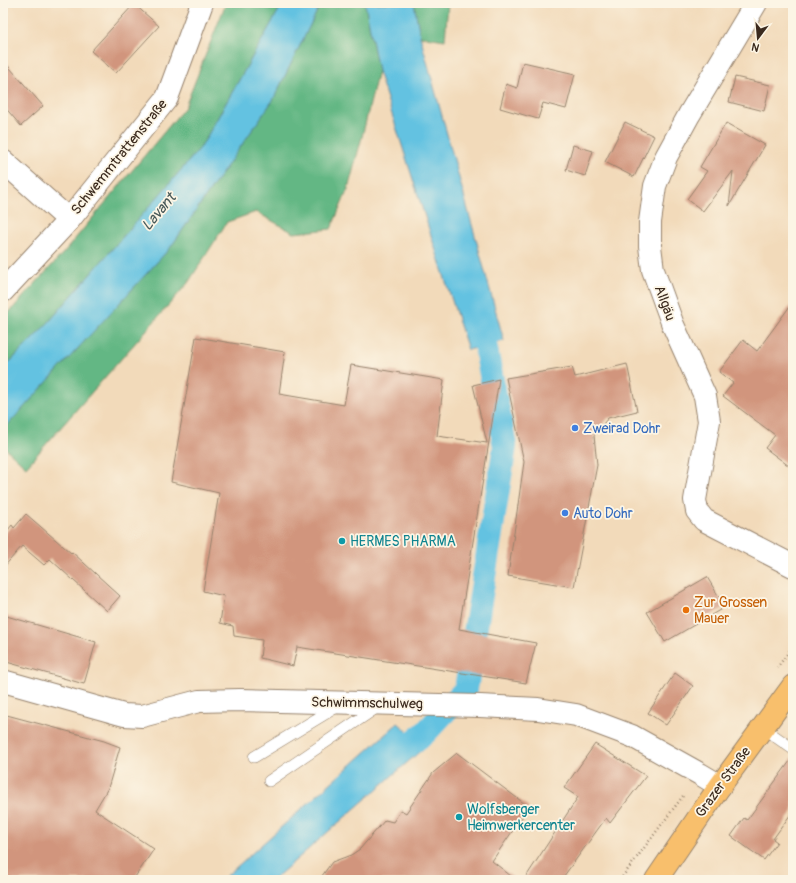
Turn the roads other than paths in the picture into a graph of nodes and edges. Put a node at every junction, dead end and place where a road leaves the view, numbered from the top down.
1 (202, 3) edge
2 (756, 3) edge
3 (3, 161) edge
4 (69, 220) junction
5 (3, 290) edge
6 (793, 566) edge
7 (3, 681) edge
8 (793, 686) edge
9 (344, 702) junction
10 (382, 703) junction
11 (763, 728) junction
12 (793, 749) edge
13 (254, 757) dead end
14 (269, 781) dead end
15 (720, 786) junction
16 (656, 880) edge

1 - 4 street, Schwemmtrattenstraße
2 - 6 street, Allgäu
3 - 4 street
4 - 5 street, Schwemmtrattenstraße
7 - 9 street, Schwimmschulweg
8 - 11 main road, Grazer Straße
9 - 10 street, Schwimmschulweg
9 - 13 lane
10 - 14 lane
10 - 15 street, Schwimmschulweg
11 - 12 lane
11 - 15 main road, Grazer Straße
15 - 16 main road, Grazer Straße

